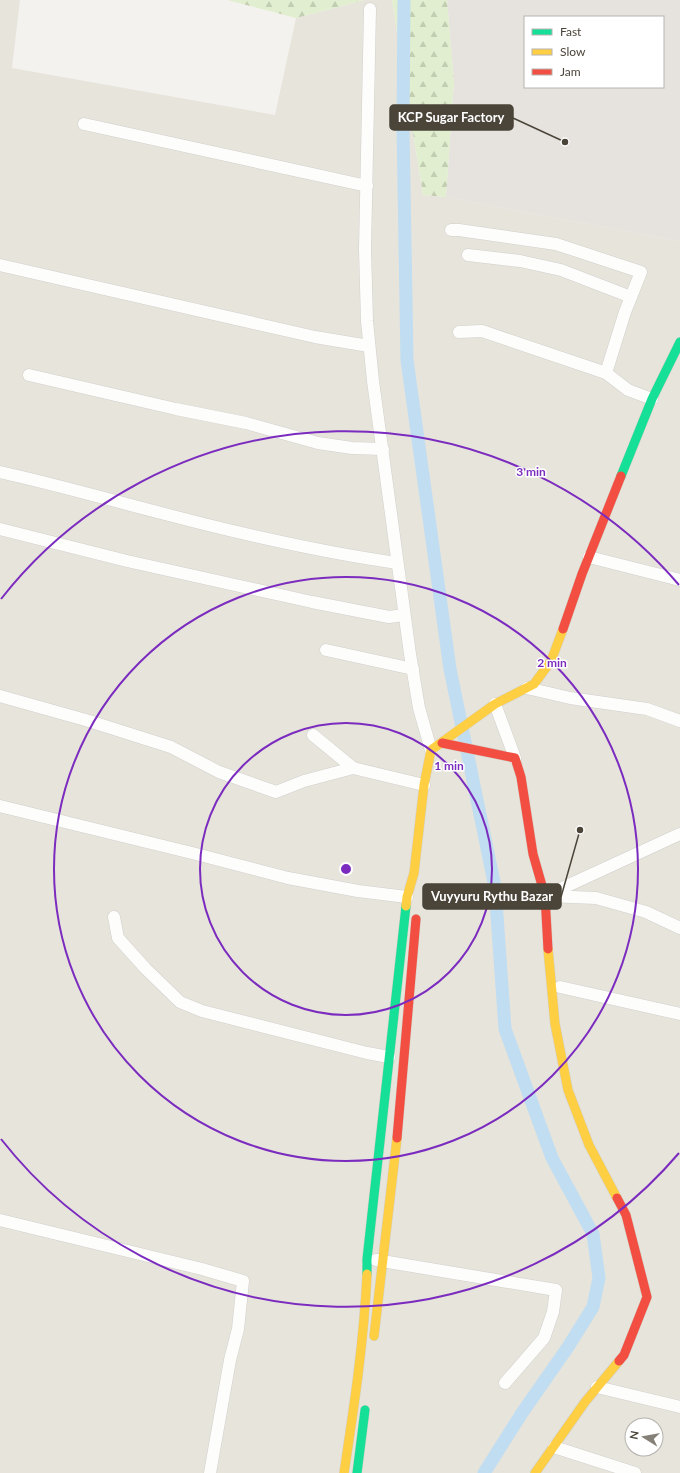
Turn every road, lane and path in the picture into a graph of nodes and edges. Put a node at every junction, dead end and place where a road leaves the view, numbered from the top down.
1 (370, 9) dead end
2 (84, 124) dead end
3 (367, 186) junction
4 (451, 230) dead end
5 (468, 254) dead end
6 (0, 265) edge
7 (631, 297) junction
8 (459, 332) dead end
9 (680, 342) edge
10 (369, 346) junction
11 (606, 373) junction
12 (29, 375) dead end
13 (652, 399) junction
14 (383, 449) junction
15 (0, 472) edge
16 (0, 529) edge
17 (589, 557) junction
18 (397, 563) junction
19 (680, 580) edge
20 (404, 615) junction
21 (326, 650) dead end
22 (413, 669) junction
23 (527, 688) junction
24 (0, 696) edge
25 (496, 704) junction
26 (680, 721) edge
27 (313, 735) dead end
28 (442, 743) junction
29 (431, 750) junction
30 (515, 758) junction
31 (353, 768) junction
32 (424, 786) junction
33 (0, 806) edge
34 (680, 834) edge
35 (412, 895) junction
36 (545, 896) junction
37 (417, 908) dead end
38 (114, 917) dead end
39 (680, 928) edge
40 (560, 987) dead end
41 (680, 1014) edge
42 (389, 1057) junction
43 (0, 1220) edge
44 (367, 1259) junction
45 (384, 1262) junction
46 (373, 1348) dead end
47 (505, 1383) dead end
48 (597, 1387) junction
49 (366, 1403) dead end
50 (680, 1407) edge
51 (554, 1447) junction
52 (210, 1473) edge
53 (344, 1473) edge
54 (357, 1473) edge
55 (535, 1473) edge
56 (635, 1473) edge

1 - 3 street
2 - 3 street
3 - 10 street
4 - 7 street
5 - 7 street
6 - 10 street
7 - 11 street
8 - 11 street
9 - 13 main road
10 - 14 street
11 - 13 street
12 - 14 street
13 - 17 main road
14 - 18 street
15 - 18 street
16 - 20 street
17 - 19 street
17 - 23 main road
18 - 20 street
20 - 22 street
21 - 22 street
22 - 29 street
23 - 25 main road
23 - 26 street
24 - 31 street
25 - 28 main road
25 - 30 street
27 - 31 street
28 - 29 main road
28 - 30 main road
29 - 32 main road
30 - 36 main road
31 - 32 street
32 - 35 main road
33 - 35 street
34 - 36 street
35 - 42 main road
36 - 39 street
36 - 48 main road
37 - 45 main road
38 - 42 street
40 - 41 street
42 - 44 main road
43 - 52 street
44 - 45 street
44 - 53 main road
45 - 46 main road
45 - 47 street
48 - 50 street
48 - 51 main road
49 - 54 main road
51 - 55 main road
51 - 56 street

